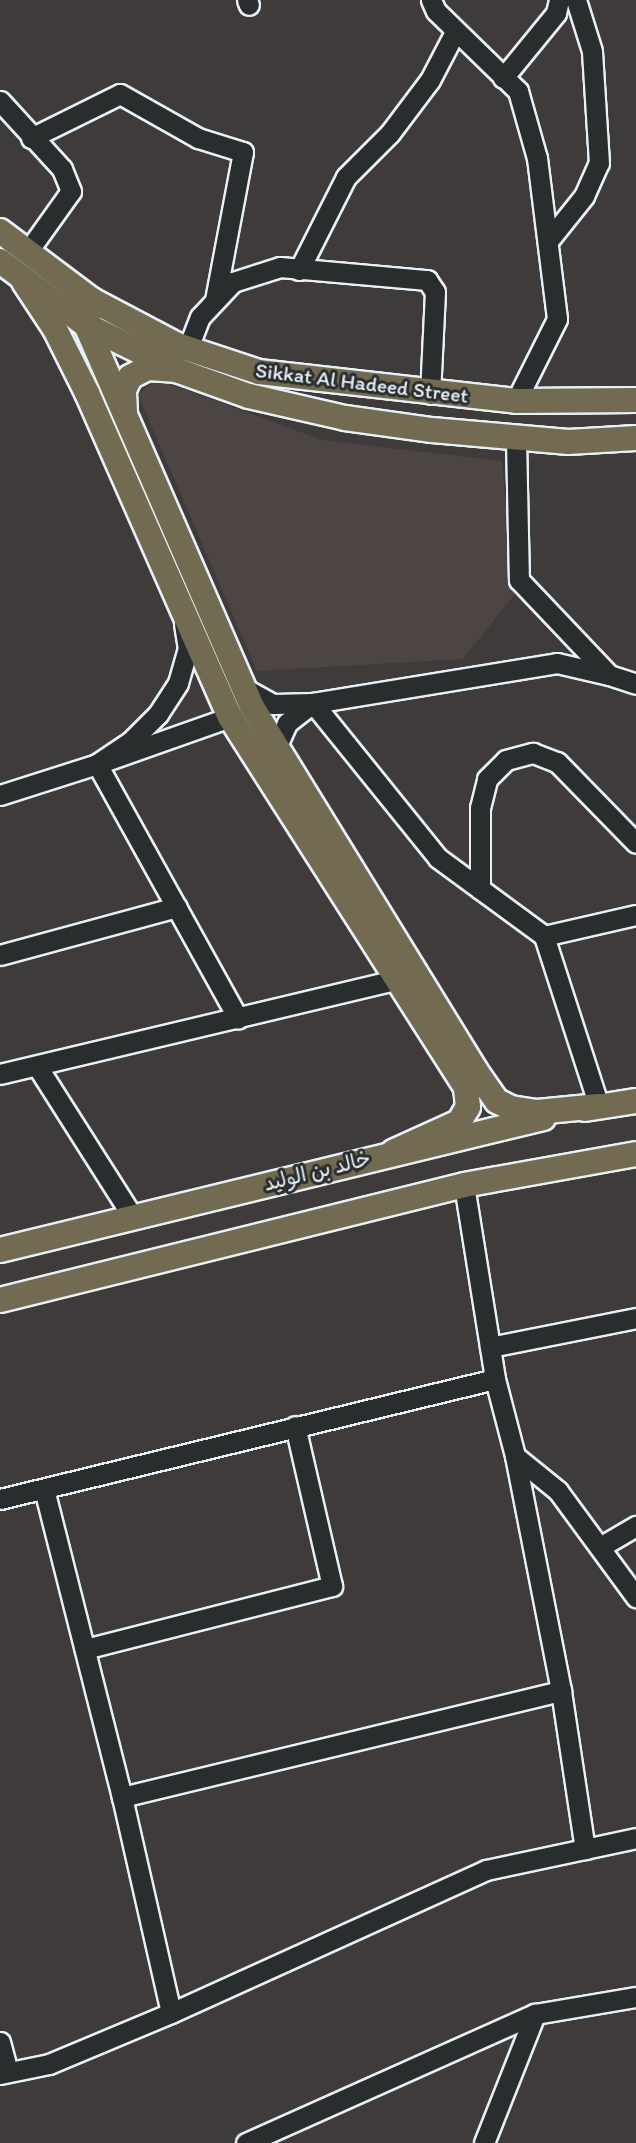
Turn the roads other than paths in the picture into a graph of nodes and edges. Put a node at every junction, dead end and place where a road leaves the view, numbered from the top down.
1 (431, 0) edge
2 (559, 0) edge
3 (576, 0) edge
4 (455, 32) junction
5 (503, 78) junction
6 (0, 101) edge
7 (31, 138) junction
8 (0, 231) edge
9 (548, 240) junction
10 (28, 251) junction
11 (0, 261) edge
12 (299, 270) junction
13 (24, 282) junction
14 (92, 300) junction
15 (215, 301) junction
16 (86, 326) junction
17 (183, 360) junction
18 (430, 394) junction
19 (636, 400) edge
20 (516, 401) junction
21 (125, 420) junction
22 (636, 438) edge
23 (516, 439) junction
24 (182, 609) junction
25 (609, 675) junction
26 (636, 684) edge
27 (244, 688) junction
28 (313, 703) junction
29 (230, 717) junction
30 (276, 748) junction
31 (97, 764) junction
32 (0, 795) edge
33 (636, 843) edge
34 (480, 888) junction
35 (177, 907) junction
36 (636, 915) edge
37 (544, 936) junction
38 (0, 955) edge
39 (394, 980) junction
40 (239, 1018) junction
41 (37, 1066) junction
42 (0, 1074) edge
43 (636, 1101) edge
44 (598, 1106) junction
45 (393, 1152) junction
46 (636, 1154) edge
47 (464, 1185) junction
48 (133, 1217) junction
49 (0, 1250) edge
50 (0, 1300) edge
51 (636, 1318) edge
52 (490, 1347) junction
53 (495, 1379) junction
54 (295, 1426) junction
55 (515, 1456) junction
56 (44, 1489) junction
57 (0, 1499) edge
58 (636, 1526) edge
59 (600, 1547) junction
60 (636, 1597) edge
61 (85, 1649) junction
62 (561, 1691) junction
63 (122, 1797) junction
64 (636, 1838) edge
65 (585, 1849) junction
66 (636, 1997) edge
67 (171, 2013) junction
68 (535, 2014) junction
69 (0, 2042) edge
70 (4, 2073) edge
71 (246, 2143) edge
72 (484, 2143) edge

1 - 4 street
2 - 5 street
3 - 9 street
4 - 5 street
4 - 12 street
5 - 9 street
6 - 7 street
7 - 10 street
7 - 15 street
8 - 10 main road, Sikkat Al Hadeed Street
9 - 20 street
10 - 14 main road, Sikkat Al Hadeed Street
11 - 13 main road, Sikkat Al Hadeed Street
12 - 15 street
12 - 18 street
13 - 16 main road, Sikkat Al Hadeed Street
13 - 24 main road
14 - 16 main road
14 - 17 main road, Sikkat Al Hadeed Street
15 - 17 street
16 - 17 main road, Sikkat Al Hadeed Street
16 - 21 main road
17 - 18 main road, Sikkat Al Hadeed Street
17 - 21 main road
17 - 23 main road, Sikkat Al Hadeed Street
18 - 20 main road, Sikkat Al Hadeed Street
19 - 20 main road, Sikkat Al Hadeed Street
21 - 27 main road
22 - 23 main road, Sikkat Al Hadeed Street
23 - 25 street
24 - 29 main road
24 - 31 street
25 - 26 street
25 - 28 street
27 - 28 street
27 - 30 main road
28 - 30 street
28 - 34 street
29 - 31 street
29 - 39 main road
30 - 44 main road
31 - 32 street
31 - 35 street
33 - 34 street
34 - 37 street
35 - 38 street
35 - 40 street
36 - 37 street
37 - 44 street
39 - 40 street
39 - 45 main road
40 - 41 street
41 - 42 street
41 - 48 street
43 - 44 main road, خالد بن الوليد
44 - 45 main road, خالد بن الوليد
45 - 48 main road, خالد بن الوليد
46 - 47 main road
47 - 50 main road
47 - 52 street
48 - 49 main road, خالد بن الوليد
51 - 52 street
52 - 53 street
53 - 54 street
53 - 55 street
54 - 56 street
54 - 61 street
55 - 59 street
55 - 62 street
56 - 57 street
56 - 61 street
58 - 59 street
59 - 60 street
61 - 63 street
62 - 63 street
62 - 65 street
63 - 67 street
64 - 65 street
65 - 67 street
66 - 68 street
67 - 70 street
68 - 71 street
68 - 72 street
69 - 70 street

